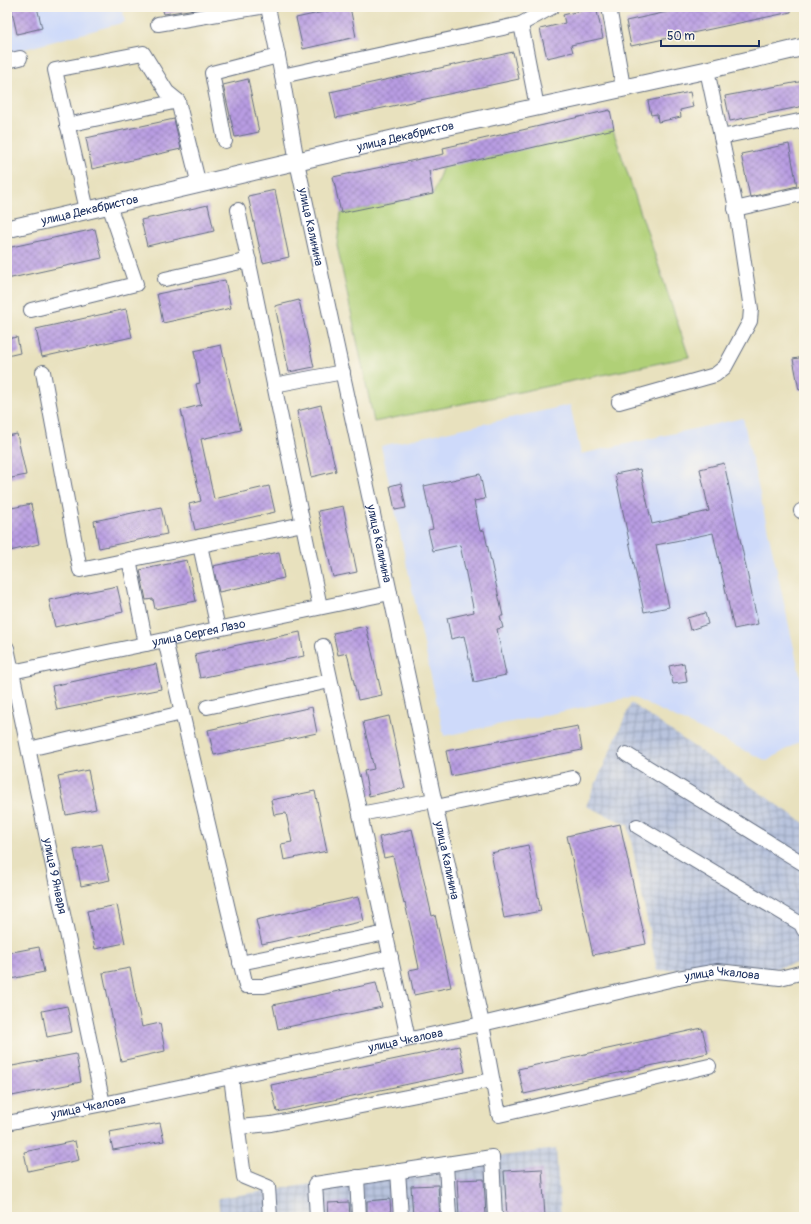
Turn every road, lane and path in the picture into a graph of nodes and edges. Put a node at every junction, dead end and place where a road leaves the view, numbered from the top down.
1 (260, 7) edge
2 (268, 7) edge
3 (552, 7) edge
4 (609, 7) edge
5 (158, 24) dead end
6 (521, 24) junction
7 (804, 47) edge
8 (278, 56) junction
9 (707, 70) junction
10 (282, 76) junction
11 (623, 87) junction
12 (178, 101) junction
13 (537, 107) junction
14 (804, 120) edge
15 (67, 125) junction
16 (721, 137) junction
17 (225, 140) dead end
18 (297, 162) junction
19 (199, 185) junction
20 (804, 195) edge
21 (109, 205) junction
22 (736, 209) junction
23 (87, 210) junction
24 (238, 210) dead end
25 (7, 229) edge
26 (249, 260) junction
27 (165, 278) dead end
28 (31, 310) dead end
29 (43, 372) dead end
30 (343, 372) junction
31 (274, 385) junction
32 (619, 402) dead end
33 (303, 524) junction
34 (200, 545) junction
35 (129, 559) junction
36 (390, 593) junction
37 (320, 607) junction
38 (218, 629) junction
39 (165, 640) junction
40 (146, 644) junction
41 (323, 646) dead end
42 (7, 648) edge
43 (10, 673) edge
44 (330, 681) junction
45 (207, 707) dead end
46 (182, 713) junction
47 (29, 749) junction
48 (626, 754) dead end
49 (573, 778) dead end
50 (435, 803) junction
51 (360, 814) junction
52 (637, 826) dead end
53 (804, 864) edge
54 (803, 924) edge
55 (386, 933) junction
56 (391, 956) junction
57 (240, 963) junction
58 (804, 972) edge
59 (482, 1024) junction
60 (408, 1040) junction
61 (709, 1066) dead end
62 (231, 1077) junction
63 (492, 1080) junction
64 (103, 1104) junction
65 (7, 1123) edge
66 (238, 1128) junction
67 (446, 1164) junction
68 (398, 1171) junction
69 (357, 1177) junction
70 (270, 1217) edge
71 (317, 1217) edge
72 (359, 1217) edge
73 (401, 1217) edge
74 (449, 1217) edge
75 (495, 1217) edge

1 - 5 street
2 - 8 street, улица Калинина
3 - 6 street
4 - 11 street
6 - 10 street
6 - 13 street
7 - 9 main road, улица Декабристов
8 - 10 street, улица Калинина
8 - 17 street
9 - 11 main road, улица Декабристов
9 - 16 street
10 - 18 street, улица Калинина
11 - 13 main road, улица Декабристов
12 - 15 street
12 - 15 street
12 - 19 street
13 - 18 main road, улица Декабристов
14 - 16 street
15 - 23 street
16 - 22 street
18 - 19 main road, улица Декабристов
18 - 30 street, улица Калинина
19 - 21 main road, улица Декабристов
20 - 22 street
21 - 23 main road, улица Декабристов
21 - 28 street
22 - 32 street
23 - 25 main road, улица Декабристов
24 - 26 street
26 - 27 street
26 - 31 street
29 - 35 street
30 - 31 street
30 - 36 street, улица Калинина
31 - 33 street
33 - 34 street
33 - 37 street
34 - 35 street
34 - 38 street
35 - 40 street
36 - 37 street, улица Сергея Лазо
36 - 50 street, улица Калинина
37 - 38 street, улица Сергея Лазо
38 - 39 street, улица Сергея Лазо
39 - 40 street, улица Сергея Лазо
39 - 46 street
40 - 43 street, улица Сергея Лазо
41 - 44 street
42 - 43 street, улица 9 Января
43 - 47 street, улица 9 Января
44 - 45 street
44 - 51 street
46 - 47 street
46 - 57 street
47 - 64 street, улица 9 Января
48 - 53 street
49 - 50 street
50 - 51 street
50 - 59 street, улица Калинина
51 - 55 street
52 - 54 street
55 - 56 street
55 - 57 street
56 - 57 street
56 - 60 street
58 - 59 street, улица Чкалова
59 - 60 street, улица Чкалова
59 - 63 street, улица Калинина
60 - 62 street, улица Чкалова
61 - 63 street, улица Калинина
62 - 64 street, улица Чкалова
62 - 66 street
63 - 66 street
64 - 65 street, улица Чкалова
66 - 70 street
67 - 68 street
67 - 74 street
67 - 75 street
68 - 69 street
68 - 73 street
69 - 71 street
69 - 72 street

